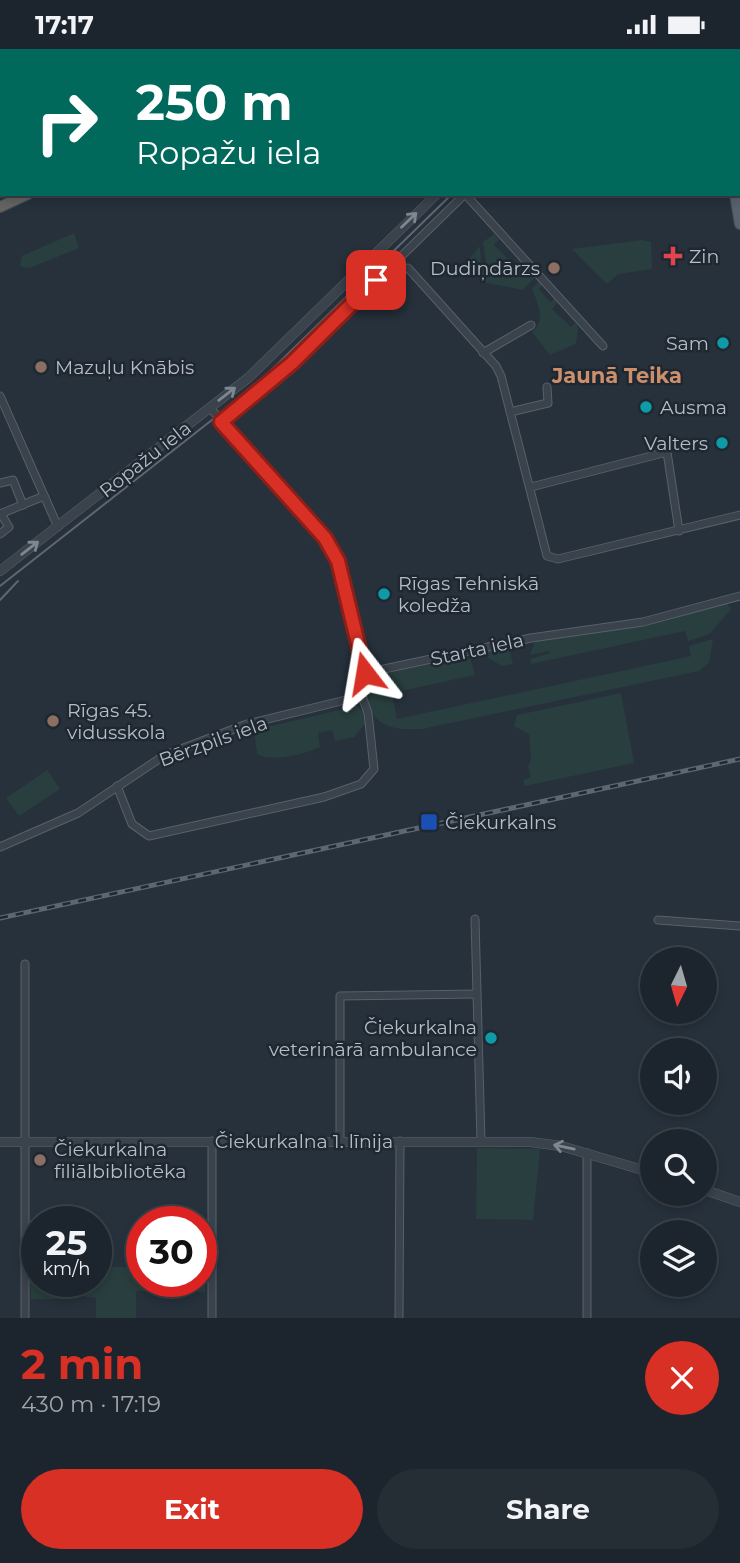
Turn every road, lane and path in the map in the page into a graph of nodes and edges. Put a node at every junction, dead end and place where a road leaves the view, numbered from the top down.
1 (24, 196) edge
2 (435, 196) edge
3 (463, 196) edge
4 (467, 196) edge
5 (735, 196) edge
6 (0, 207) edge
7 (740, 224) edge
8 (408, 268) dead end
9 (531, 325) dead end
10 (603, 346) dead end
11 (484, 353) junction
12 (547, 387) dead end
13 (0, 396) edge
14 (210, 408) junction
15 (510, 412) junction
16 (221, 422) junction
17 (0, 483) edge
18 (531, 487) junction
19 (44, 496) junction
20 (23, 505) junction
21 (1, 514) edge
22 (740, 516) edge
23 (58, 527) junction
24 (679, 531) junction
25 (0, 534) edge
26 (0, 571) edge
27 (737, 597) edge
28 (735, 610) dead end
29 (365, 673) junction
30 (362, 696) junction
31 (117, 786) junction
32 (0, 847) edge
33 (475, 919) dead end
34 (658, 920) dead end
35 (740, 926) edge
36 (25, 964) dead end
37 (476, 994) junction
38 (212, 1141) junction
39 (340, 1141) junction
40 (400, 1141) junction
41 (481, 1141) junction
42 (0, 1142) edge
43 (25, 1142) junction
44 (587, 1153) junction
45 (640, 1169) edge
46 (717, 1194) edge
47 (740, 1202) edge
48 (25, 1206) edge
49 (25, 1297) edge
50 (25, 1318) edge
51 (212, 1318) edge
52 (399, 1318) edge
53 (587, 1318) edge

1 - 6 highway
14 -> 2 street, Ropažu iela
3 - 16 street, Ropažu iela
4 - 10 street
5 - 7 main road
8 - 11 street
9 - 11 street
11 - 15 street
12 - 15 street
13 - 19 street
14 - 16 street
14 - 23 street, Ropažu iela
15 - 18 street
16 - 29 street
17 - 20 street
18 - 24 street
18 - 24 street
19 - 20 street
19 - 23 street
20 - 21 street
21 - 25 street
22 - 24 street
26 -> 23 street, Ropažu iela
27 - 28 street, Starta iela
27 - 29 street, Starta iela
29 - 30 street
30 - 31 street, Bērzpils iela
30 - 31 street
31 - 32 street, Bērzpils iela
33 - 37 street
34 - 35 street
36 - 43 street
37 - 39 street
37 - 41 street
38 - 39 street, Čiekurkalna 1. līnija
38 - 43 street, Čiekurkalna 1. līnija
38 - 51 street
39 - 40 street, Čiekurkalna 1. līnija
40 - 41 street, Čiekurkalna 1. līnija
40 - 52 street
44 -> 41 street, Čiekurkalna 1. līnija
42 - 43 street, Čiekurkalna 1. līnija
43 - 48 street
44 - 45 street, Čiekurkalna 1. līnija
44 - 53 street
46 - 47 street
49 - 50 street

